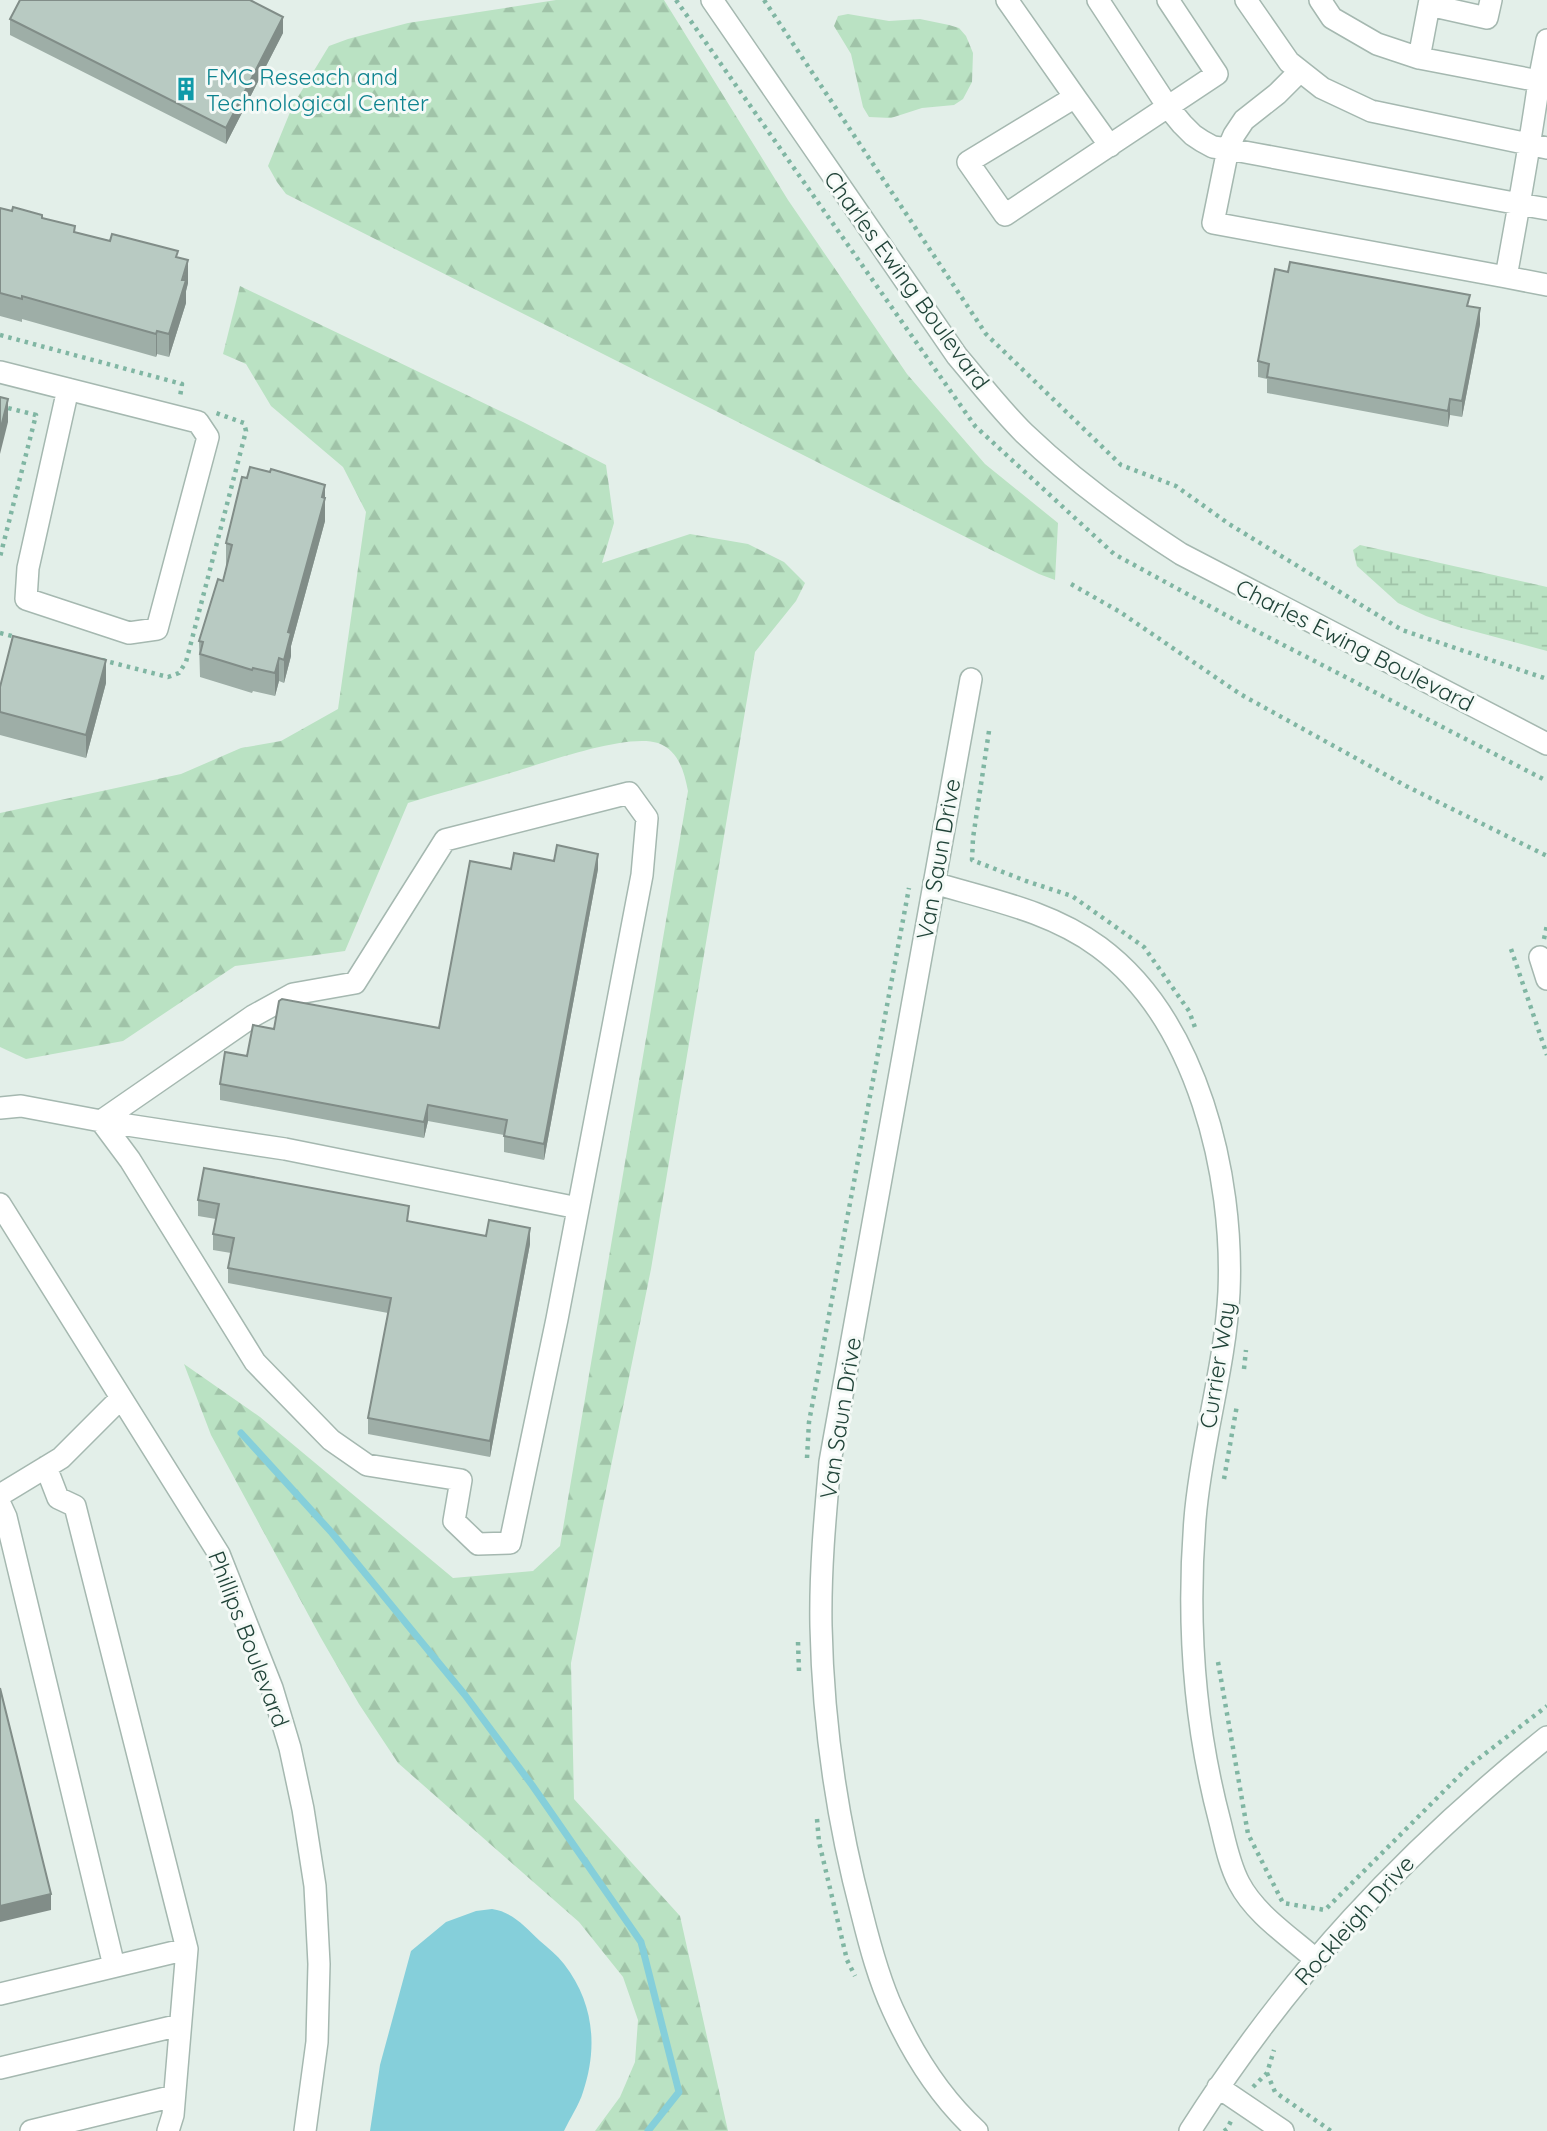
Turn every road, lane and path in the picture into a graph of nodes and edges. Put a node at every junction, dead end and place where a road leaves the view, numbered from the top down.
1 (712, 0) edge
2 (764, 0) edge
3 (1007, 0) edge
4 (1098, 0) edge
5 (1168, 0) edge
6 (1246, 0) edge
7 (1320, 0) edge
8 (1491, 0) edge
9 (1429, 2) edge
10 (1547, 40) edge
11 (1419, 58) junction
12 (1300, 71) junction
13 (1539, 81) junction
14 (1075, 97) junction
15 (1168, 107) junction
16 (1110, 146) junction
17 (1538, 146) edge
18 (1228, 149) junction
19 (1519, 204) junction
20 (1547, 209) edge
21 (1506, 277) junction
22 (1547, 285) edge
23 (0, 335) edge
24 (0, 372) edge
25 (68, 389) junction
26 (179, 402) dead end
27 (0, 406) edge
28 (214, 413) dead end
29 (0, 557) edge
30 (1071, 584) dead end
31 (0, 633) edge
32 (26, 640) edge
33 (91, 657) edge
34 (971, 679) dead end
35 (1547, 679) edge
36 (1547, 744) edge
37 (1547, 856) edge
38 (934, 883) junction
39 (1511, 949) dead end
40 (1541, 957) dead end
41 (1547, 979) edge
42 (1547, 1055) edge
43 (0, 1108) edge
44 (102, 1121) junction
45 (0, 1204) edge
46 (578, 1208) junction
47 (121, 1398) junction
48 (46, 1467) junction
49 (0, 1495) edge
50 (0, 1504) edge
51 (1547, 1737) edge
52 (187, 1949) junction
53 (1315, 1959) junction
54 (114, 1966) junction
55 (0, 1994) edge
56 (180, 2025) junction
57 (1275, 2047) dead end
58 (0, 2068) edge
59 (1218, 2087) junction
60 (174, 2096) junction
61 (31, 2131) edge
62 (168, 2131) edge
63 (305, 2131) edge
64 (977, 2131) edge
65 (1190, 2131) edge
66 (1283, 2131) edge
67 (1331, 2131) edge

1 - 36 street, Charles Ewing Boulevard
2 - 35 path
3 - 14 street
4 - 15 street
5 - 15 street
6 - 12 street
7 - 11 street
8 - 9 street
9 - 11 street
10 - 13 street
11 - 13 street
12 - 17 street
12 - 18 street
13 - 17 street
14 - 16 street
14 - 16 street
15 - 16 street
15 - 18 street
17 - 19 street
18 - 19 street
18 - 21 street
19 - 20 street
19 - 21 street
21 - 22 street
23 - 26 path
24 - 25 street
25 - 25 street
27 - 29 path
28 - 33 path
30 - 37 path
31 - 32 path
34 - 38 street, Van Saun Drive
38 - 53 street, Currier Way
38 - 64 street, Van Saun Drive
39 - 42 path
40 - 41 street
43 - 44 street
44 - 46 street
44 - 46 street
44 - 46 street
45 - 47 street, Phillips Boulevard
47 - 48 street
47 - 63 street, Phillips Boulevard
48 - 49 street
48 - 52 street
50 - 54 street
51 - 53 street, Rockleigh Drive
52 - 54 street
52 - 56 street
53 - 59 street, Rockleigh Drive
54 - 55 street
56 - 58 street
56 - 60 street
57 - 67 path
59 - 65 street, Rockleigh Drive
59 - 66 street
60 - 61 street
60 - 62 street

